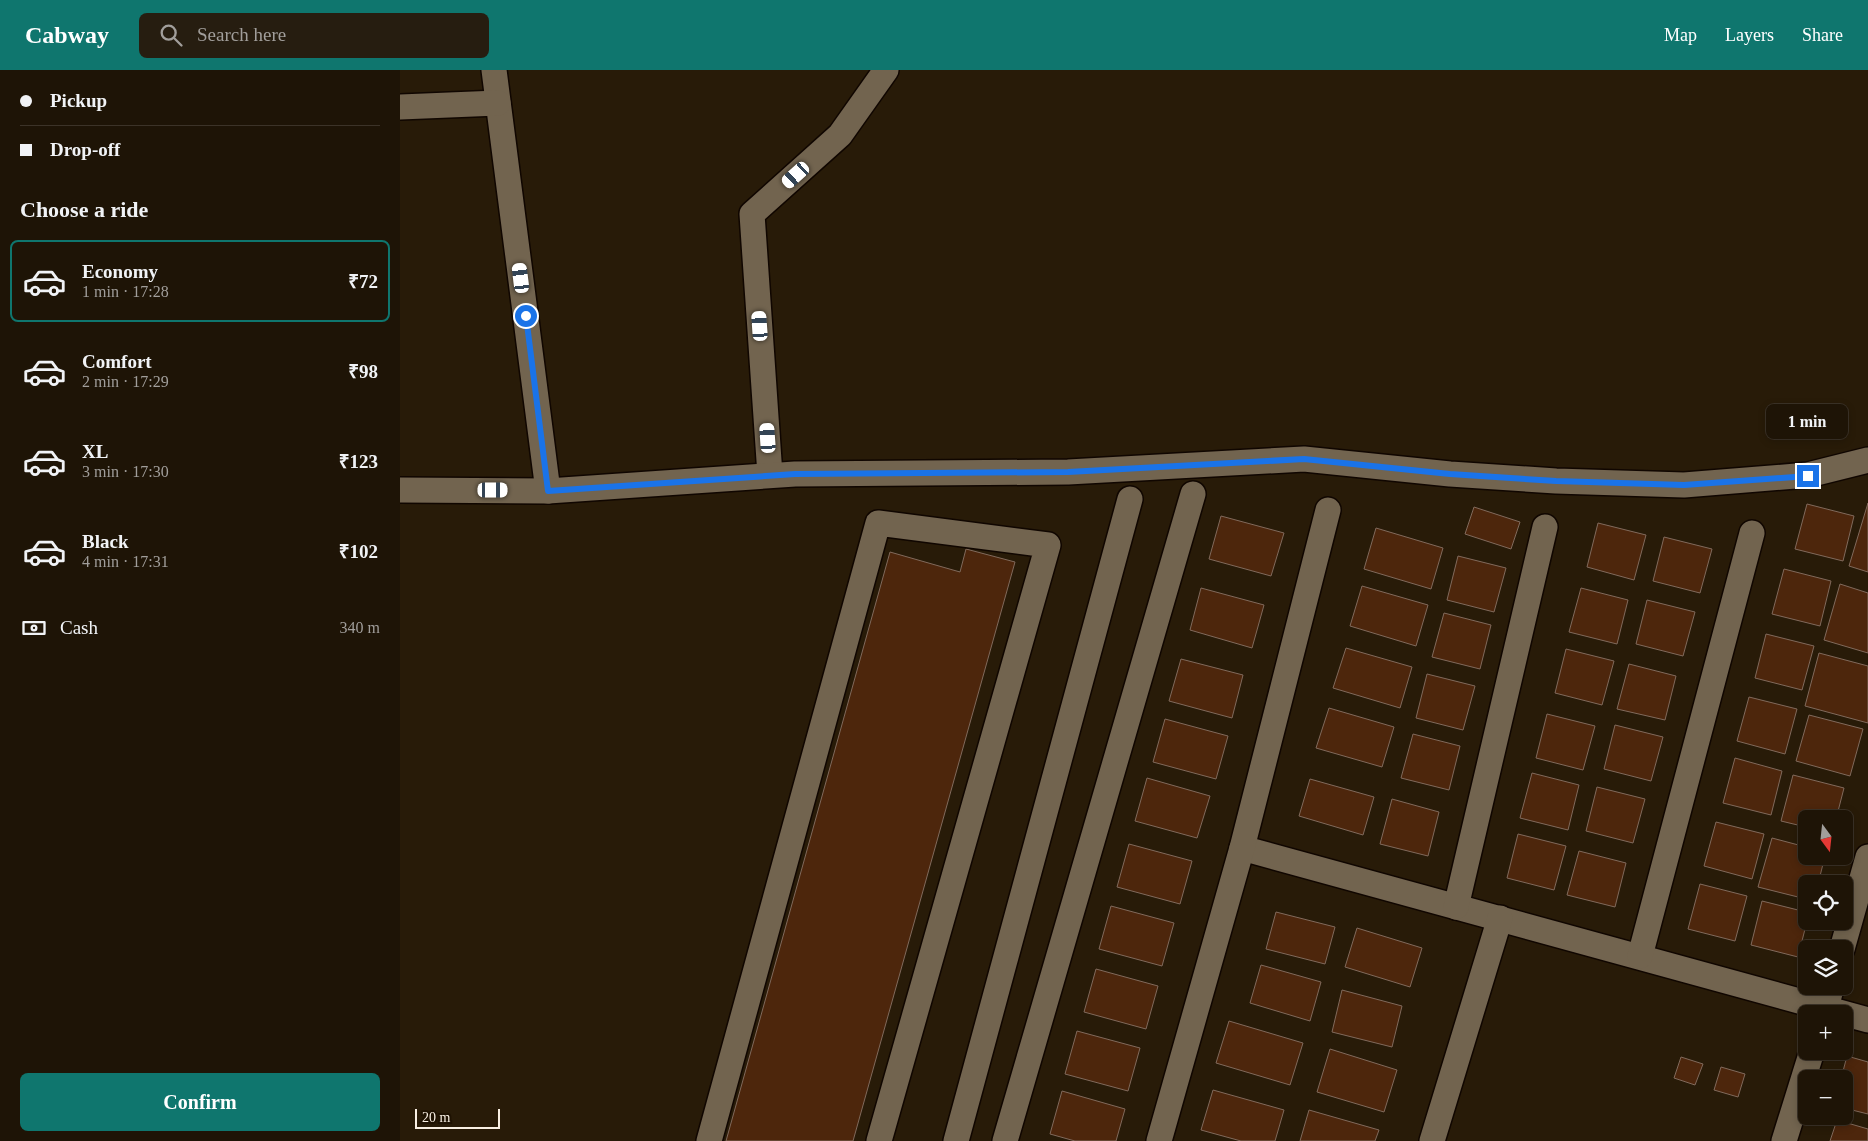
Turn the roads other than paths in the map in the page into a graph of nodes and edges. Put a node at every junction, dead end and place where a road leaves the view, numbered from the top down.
1 (494, 70) edge
2 (886, 70) edge
3 (498, 103) junction
4 (400, 107) edge
5 (1868, 460) edge
6 (770, 475) junction
7 (400, 490) edge
8 (548, 491) junction
9 (1193, 494) dead end
10 (1130, 499) dead end
11 (1328, 510) dead end
12 (1545, 527) dead end
13 (1752, 534) dead end
14 (1242, 848) junction
15 (1868, 857) edge
16 (1456, 907) junction
17 (1500, 918) junction
18 (1845, 940) edge
19 (1640, 956) junction
20 (1827, 1003) edge
21 (1868, 1020) edge
22 (1809, 1060) edge
23 (709, 1141) edge
24 (879, 1141) edge
25 (956, 1141) edge
26 (1005, 1141) edge
27 (1159, 1141) edge
28 (1432, 1141) edge
29 (1784, 1141) edge

1 - 3 street
2 - 6 street
3 - 4 street
3 - 8 street
5 - 6 street
6 - 8 street
7 - 8 street
9 - 26 street
10 - 25 street
11 - 14 street
12 - 16 street
13 - 19 street
14 - 16 street
14 - 27 street
15 - 18 street
16 - 17 street
17 - 19 street
17 - 28 street
19 - 20 street
20 - 21 street
22 - 29 street
23 - 24 street

